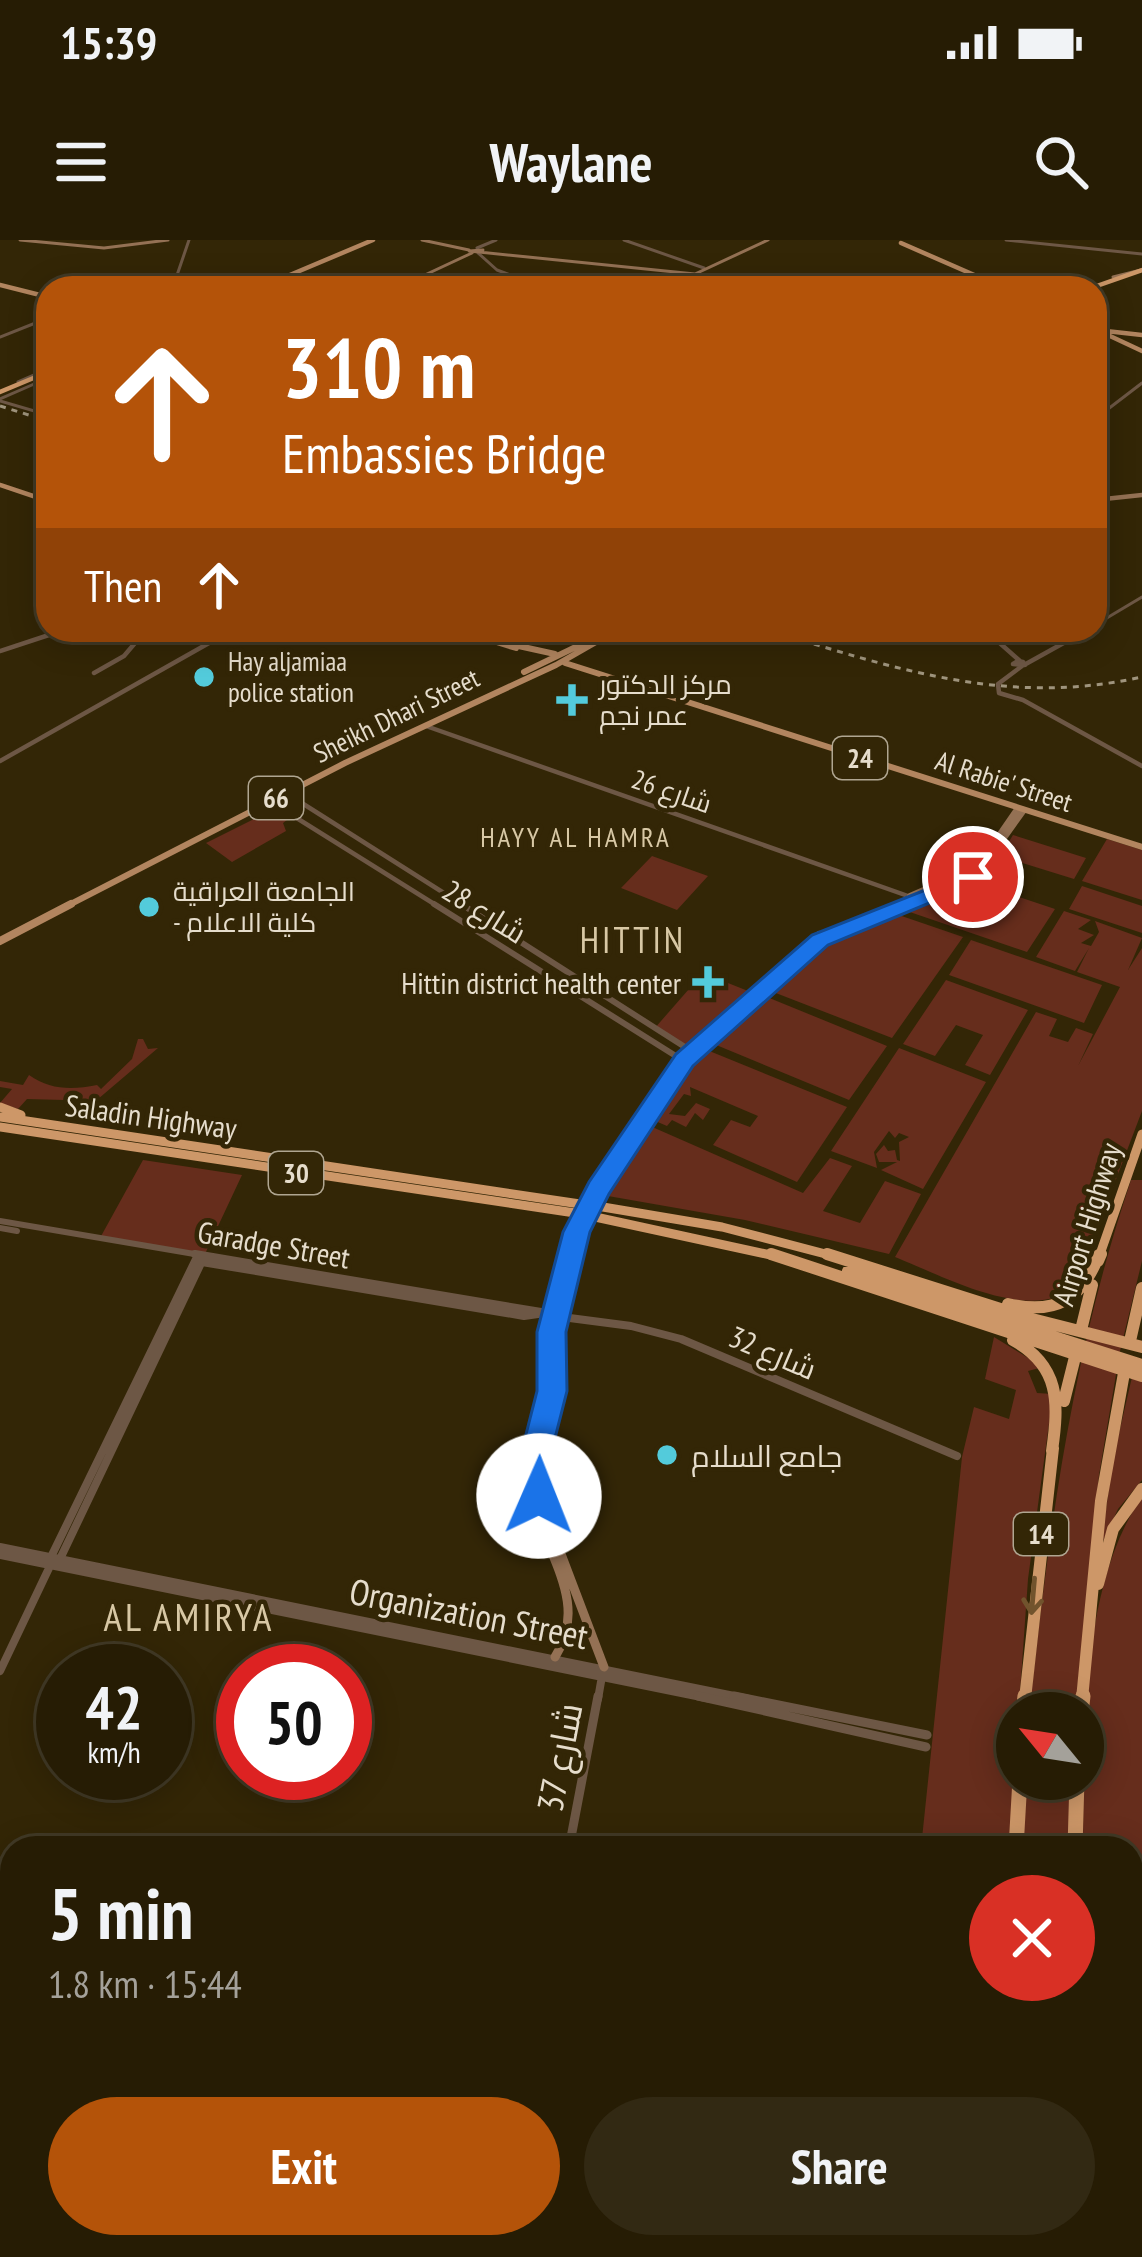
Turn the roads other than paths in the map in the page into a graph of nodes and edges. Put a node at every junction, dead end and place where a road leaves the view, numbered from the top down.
1 (20, 240) edge
2 (167, 240) edge
3 (189, 240) edge
4 (367, 240) edge
5 (425, 240) edge
6 (498, 240) edge
7 (624, 240) edge
8 (1006, 240) edge
9 (1019, 240) edge
10 (764, 241) edge
11 (897, 243) edge
12 (1037, 243) edge
13 (477, 251) junction
14 (1142, 253) edge
15 (1142, 271) edge
16 (693, 272) junction
17 (177, 276) edge
18 (285, 276) edge
19 (287, 276) edge
20 (422, 276) edge
21 (512, 276) edge
22 (686, 276) edge
23 (972, 276) edge
24 (1107, 281) edge
25 (5, 285) edge
26 (36, 293) edge
27 (36, 323) edge
28 (1107, 334) edge
29 (1107, 334) edge
30 (1107, 336) edge
31 (1107, 336) edge
32 (1142, 336) edge
33 (0, 337) edge
34 (1142, 354) edge
35 (36, 379) edge
36 (1142, 381) edge
37 (3, 394) edge
38 (1107, 408) edge
39 (36, 409) edge
40 (0, 483) edge
41 (36, 494) edge
42 (1142, 496) edge
43 (1107, 499) edge
44 (1142, 595) edge
45 (1107, 616) edge
46 (36, 639) edge
47 (136, 642) edge
48 (211, 642) edge
49 (502, 642) edge
50 (504, 642) edge
51 (594, 642) edge
52 (594, 642) edge
53 (994, 642) edge
54 (1061, 642) edge
55 (513, 645) junction
56 (586, 647) junction
57 (0, 651) edge
58 (550, 661) junction
59 (1020, 664) junction
60 (94, 673) dead end
61 (598, 674) junction
62 (422, 725) junction
63 (0, 761) edge
64 (1142, 766) edge
65 (286, 796) junction
66 (272, 803) junction
67 (1021, 809) junction
68 (1013, 821) junction
69 (1142, 845) edge
70 (381, 857) junction
71 (371, 864) junction
72 (908, 896) junction
73 (451, 902) junction
74 (441, 908) junction
75 (0, 939) edge
76 (534, 954) junction
77 (524, 960) junction
78 (712, 1031) junction
79 (688, 1048) junction
80 (679, 1058) junction
81 (668, 1075) junction
82 (0, 1107) edge
83 (0, 1117) edge
84 (0, 1130) edge
85 (61, 1132) junction
86 (1142, 1134) edge
87 (137, 1138) junction
88 (202, 1139) dead end
89 (221, 1142) dead end
90 (269, 1158) junction
91 (1128, 1170) junction
92 (1142, 1174) edge
93 (583, 1209) junction
94 (0, 1225) edge
95 (744, 1246) junction
96 (761, 1251) junction
97 (820, 1251) junction
98 (1100, 1255) junction
99 (201, 1258) junction
100 (1142, 1288) edge
101 (498, 1309) junction
102 (980, 1313) junction
103 (552, 1317) junction
104 (1134, 1358) edge
105 (1052, 1450) junction
106 (957, 1456) dead end
107 (1142, 1489) edge
108 (0, 1551) edge
109 (54, 1560) junction
110 (588, 1617) junction
111 (568, 1620) junction
112 (415, 1634) junction
113 (1084, 1646) junction
114 (555, 1657) junction
115 (0, 1671) edge
116 (603, 1671) junction
117 (1025, 1692) edge
118 (1082, 1692) edge
119 (753, 1696) junction
120 (752, 1708) junction
121 (927, 1735) dead end
122 (926, 1747) dead end
123 (1019, 1800) edge
124 (1076, 1800) edge
125 (571, 1836) edge
126 (1017, 1836) edge
127 (1075, 1836) edge

1 - 2 main road
3 - 17 street
4 - 18 main road
4 - 19 main road
5 - 13 main road
6 - 13 street
7 - 16 street
8 - 12 street
9 - 12 street
10 - 16 main road
11 - 23 main road
12 - 14 street
13 - 16 main road
13 - 16 main road
13 - 20 main road
13 - 21 street
15 - 24 highway
16 - 22 main road
25 - 26 main road
27 - 33 street
28 - 32 main road
29 - 32 main road
30 - 34 main road
31 - 34 main road
35 - 37 highway
36 - 38 street
37 - 39 street
40 - 41 main road
42 - 43 main road
44 - 45 street
46 - 57 street
47 - 60 street
48 - 63 street
49 - 55 main road
50 - 55 main road
51 - 56 main road, Sheikh Dhari Street / 66
52 - 56 main road, Sheikh Dhari Street / 66
53 - 59 street
54 - 59 street
55 - 58 main road
55 - 58 main road
55 - 58 main road
56 - 58 main road, Sheikh Dhari Street / 66
56 - 58 main road, Sheikh Dhari Street / 66
58 - 61 main road
58 - 61 main road, Al Rabie' Street / 24
58 - 62 main road, Sheikh Dhari Street / 66
58 - 75 main road, Sheikh Dhari Street / 66
59 - 64 street
61 - 67 main road, Al Rabie' Street / 24
61 - 69 main road, Al Rabie' Street / 24
62 - 65 main road, Sheikh Dhari Street / 66
62 - 72 street, شارع 26
65 - 66 main road, Sheikh Dhari Street / 66
65 - 70 street, شارع 28
66 - 71 street, شارع 28
66 - 75 main road, Sheikh Dhari Street / 66
67 - 68 main road
67 - 69 main road, Al Rabie' Street / 24
68 - 72 main road
68 - 78 main road
70 - 71 street
70 - 73 street, شارع 28
71 - 74 street, شارع 28
72 - 78 main road
73 - 74 street
73 - 76 street, شارع 28
74 - 77 street, شارع 28
76 - 77 street
76 - 79 street, شارع 28
77 - 80 street, شارع 28
78 - 79 main road
78 - 81 main road
79 - 80 main road
80 - 81 main road
81 - 103 main road
82 - 85 highway, 30
83 - 85 highway, Saladin Highway / 30
84 - 85 highway, 30
85 - 87 highway, Saladin Highway / 30
85 - 93 highway, Saladin Highway / 30
86 - 91 highway, Airport Highway / 14
87 - 88 highway
87 - 90 highway, Saladin Highway / 30
89 - 90 highway
90 - 93 highway, Saladin Highway / 30
91 - 92 highway
91 - 98 highway, Airport Highway / 14
93 - 95 highway, Saladin Highway / 30
93 - 97 highway, Saladin Highway / 30
94 - 99 street, Garadge Street
95 - 96 highway, Saladin Highway / 30
95 - 102 highway
96 - 102 highway, Saladin Highway / 30
96 - 105 highway
97 - 98 highway, 30
97 - 102 highway, Saladin Highway / 30
98 - 105 highway, Airport Highway / 14
99 - 101 street, Garadge Street
99 - 109 street
100 - 104 highway, 14
101 - 103 street, Garadge Street
101 - 103 street, Garadge Street
102 - 104 highway, Saladin Highway
102 - 104 highway, Saladin Highway
103 - 106 street, شارع 32
103 - 110 main road
103 - 111 main road
104 - 113 highway, 14
105 -> 117 highway, Airport Highway / 14
107 - 113 highway
108 - 109 street, Organization Street
109 - 112 street, Organization Street
109 - 115 street
110 - 111 main road
110 - 116 main road
111 - 114 main road
112 - 114 street, Organization Street
112 - 116 street, Organization Street
113 - 118 highway, 14
114 - 116 street, Organization Street
116 - 119 street, Organization Street
116 - 120 street, Organization Street
116 - 125 street, شارع 37
119 - 120 street
119 - 121 street, Organization Street
120 - 122 street, Organization Street
123 - 126 highway
124 - 127 highway

